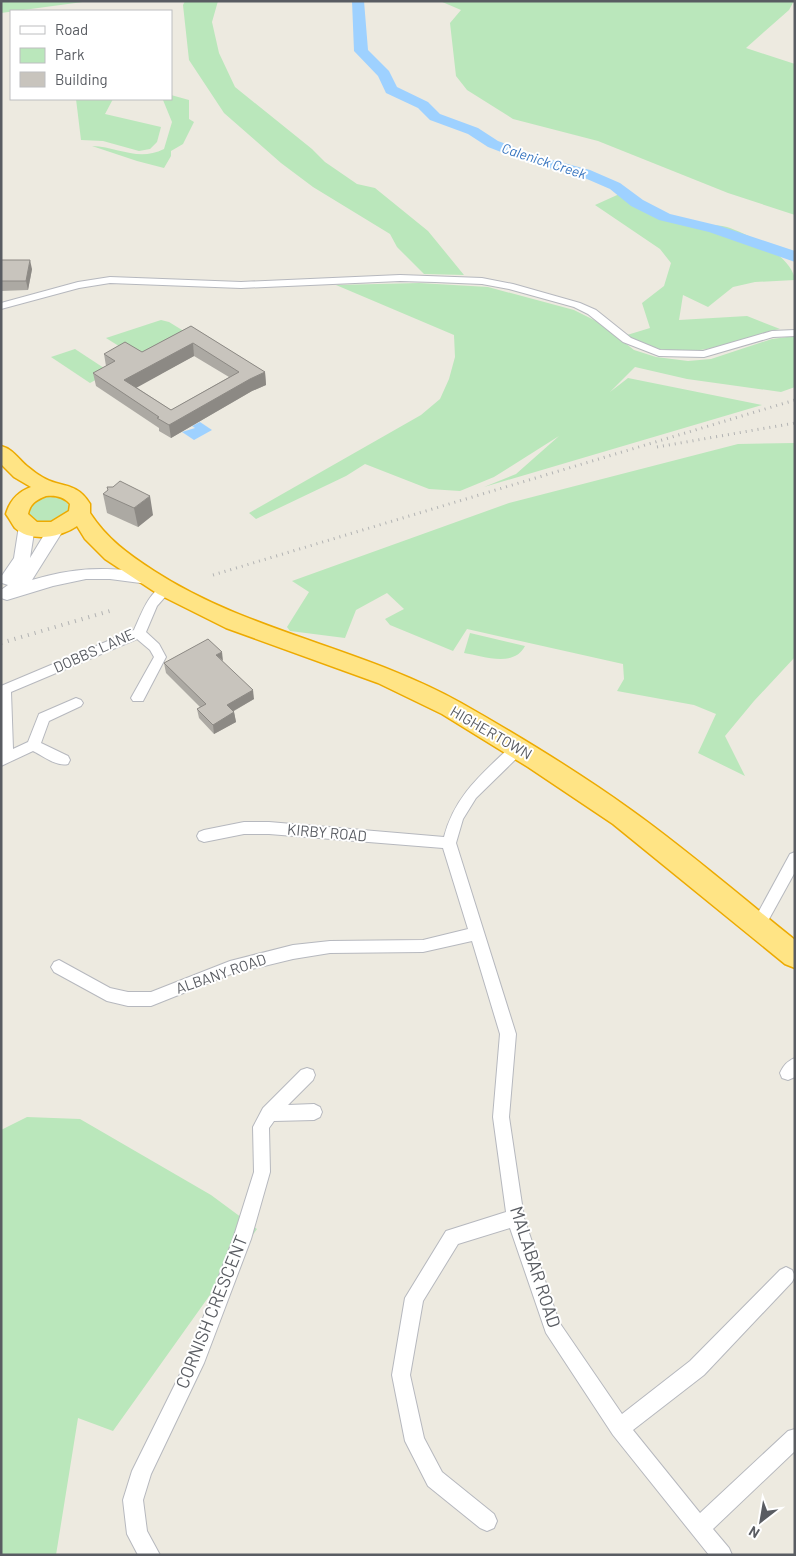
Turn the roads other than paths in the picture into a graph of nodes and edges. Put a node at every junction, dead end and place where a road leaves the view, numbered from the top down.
1 (1, 306) edge
2 (795, 333) edge
3 (1, 452) edge
4 (1, 475) edge
5 (50, 489) junction
6 (20, 503) junction
7 (79, 513) junction
8 (27, 526) junction
9 (57, 528) junction
10 (157, 583) junction
11 (3, 592) edge
12 (139, 633) junction
13 (3, 690) edge
14 (138, 698) dead end
15 (76, 703) dead end
16 (33, 745) junction
17 (517, 749) junction
18 (4, 760) edge
19 (64, 760) dead end
20 (204, 836) dead end
21 (450, 843) junction
22 (794, 863) edge
23 (758, 926) junction
24 (478, 933) junction
25 (795, 956) edge
26 (59, 967) dead end
27 (307, 1075) dead end
28 (314, 1112) dead end
29 (269, 1113) junction
30 (515, 1218) junction
31 (786, 1276) dead end
32 (620, 1428) junction
33 (795, 1438) edge
34 (487, 1521) dead end
35 (698, 1528) junction
36 (150, 1555) edge
37 (722, 1555) edge

1 - 2 street
3 - 5 highway
4 - 6 highway
5 - 6 highway
5 - 7 highway
6 - 8 highway
7 - 9 highway
7 - 10 highway, HIGHERTOWN
8 - 9 highway
8 - 11 street
9 - 10 highway, HIGHERTOWN
9 - 11 street
10 - 11 street
10 - 12 street, DOBBS LANE
10 - 17 highway, HIGHERTOWN
12 - 13 street, DOBBS LANE
12 - 14 street
13 - 18 street
15 - 16 street
16 - 18 street
16 - 19 street
17 - 21 street
17 - 23 highway, HIGHERTOWN
20 - 21 street, KIRBY ROAD
21 - 24 street, MALABAR ROAD
22 - 23 street
23 - 25 highway, HIGHERTOWN
24 - 26 street, ALBANY ROAD
24 - 30 street, MALABAR ROAD
27 - 29 street, CORNISH CRESCENT
28 - 29 street
29 - 36 street, CORNISH CRESCENT
30 - 32 street, MALABAR ROAD
30 - 34 street
31 - 32 street
32 - 35 street, MALABAR ROAD
33 - 35 street
35 - 37 street, MALABAR ROAD

